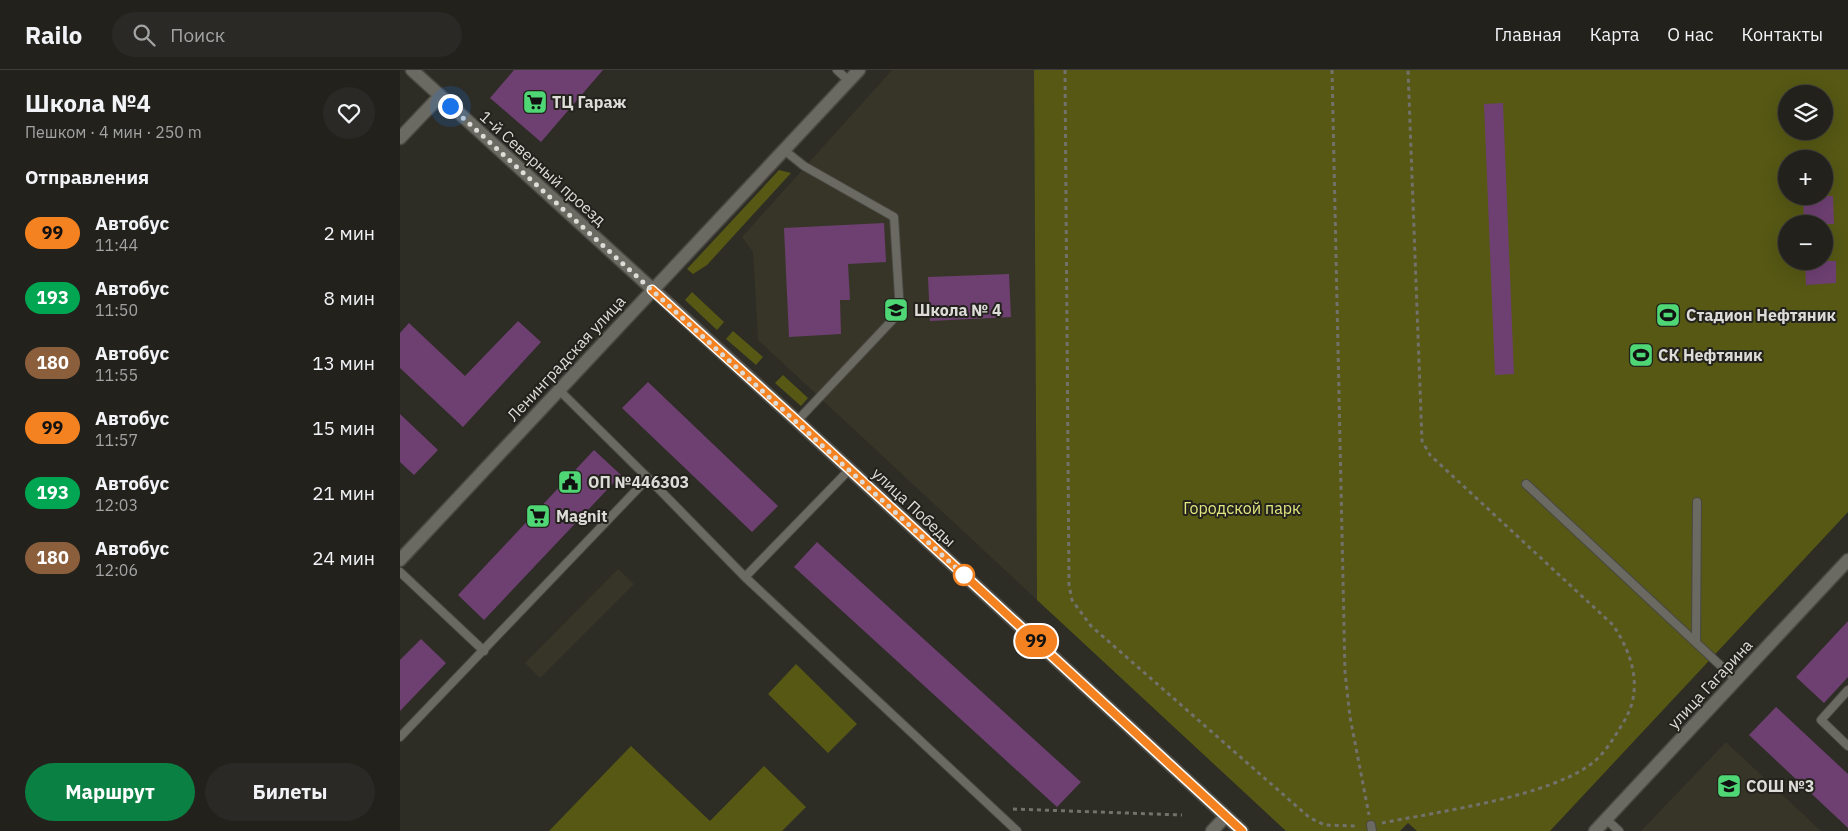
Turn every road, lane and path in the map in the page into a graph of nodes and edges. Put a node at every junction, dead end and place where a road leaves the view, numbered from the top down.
1 (412, 70) edge
2 (837, 70) edge
3 (859, 70) edge
4 (1065, 70) edge
5 (1332, 70) edge
6 (1408, 70) edge
7 (849, 81) junction
8 (440, 96) junction
9 (400, 138) edge
10 (784, 150) junction
11 (652, 290) junction
12 (559, 390) junction
13 (797, 421) junction
14 (849, 470) junction
15 (648, 478) junction
16 (1526, 484) dead end
17 (1697, 502) dead end
18 (400, 560) edge
19 (1848, 560) edge
20 (400, 572) edge
21 (745, 577) junction
22 (1696, 642) junction
23 (484, 651) junction
24 (1736, 680) junction
25 (1848, 690) edge
26 (400, 737) edge
27 (1848, 746) edge
28 (992, 808) junction
29 (1182, 815) dead end
30 (1226, 816) junction
31 (1606, 819) junction
32 (1371, 828) edge
33 (1017, 831) edge
34 (1212, 831) edge
35 (1242, 831) edge
36 (1596, 831) edge
37 (1619, 831) edge

1 - 8 street, 1-й Северный проезд
2 - 7 lane
3 - 7 street, Ленинградская улица
4 - 32 path
5 - 32 path
6 - 32 path
7 - 10 street, Ленинградская улица
8 - 9 street
8 - 11 street, 1-й Северный проезд
10 - 11 street, Ленинградская улица
10 - 13 lane
11 - 12 street, Ленинградская улица
11 - 13 street, улица Победы
12 - 15 lane
12 - 18 street, Ленинградская улица
13 - 14 street, улица Победы
14 - 21 lane
14 - 30 street, улица Победы
15 - 21 lane
15 - 23 lane
16 - 22 lane
17 - 22 lane
19 - 24 street, улица Гагарина
20 - 23 lane
21 - 28 lane
22 - 24 lane
23 - 26 lane
24 - 31 street, улица Гагарина
25 - 27 lane
28 - 29 path
28 - 33 lane
30 - 34 street
30 - 35 street, улица Победы
31 - 36 street, улица Гагарина
31 - 37 lane

